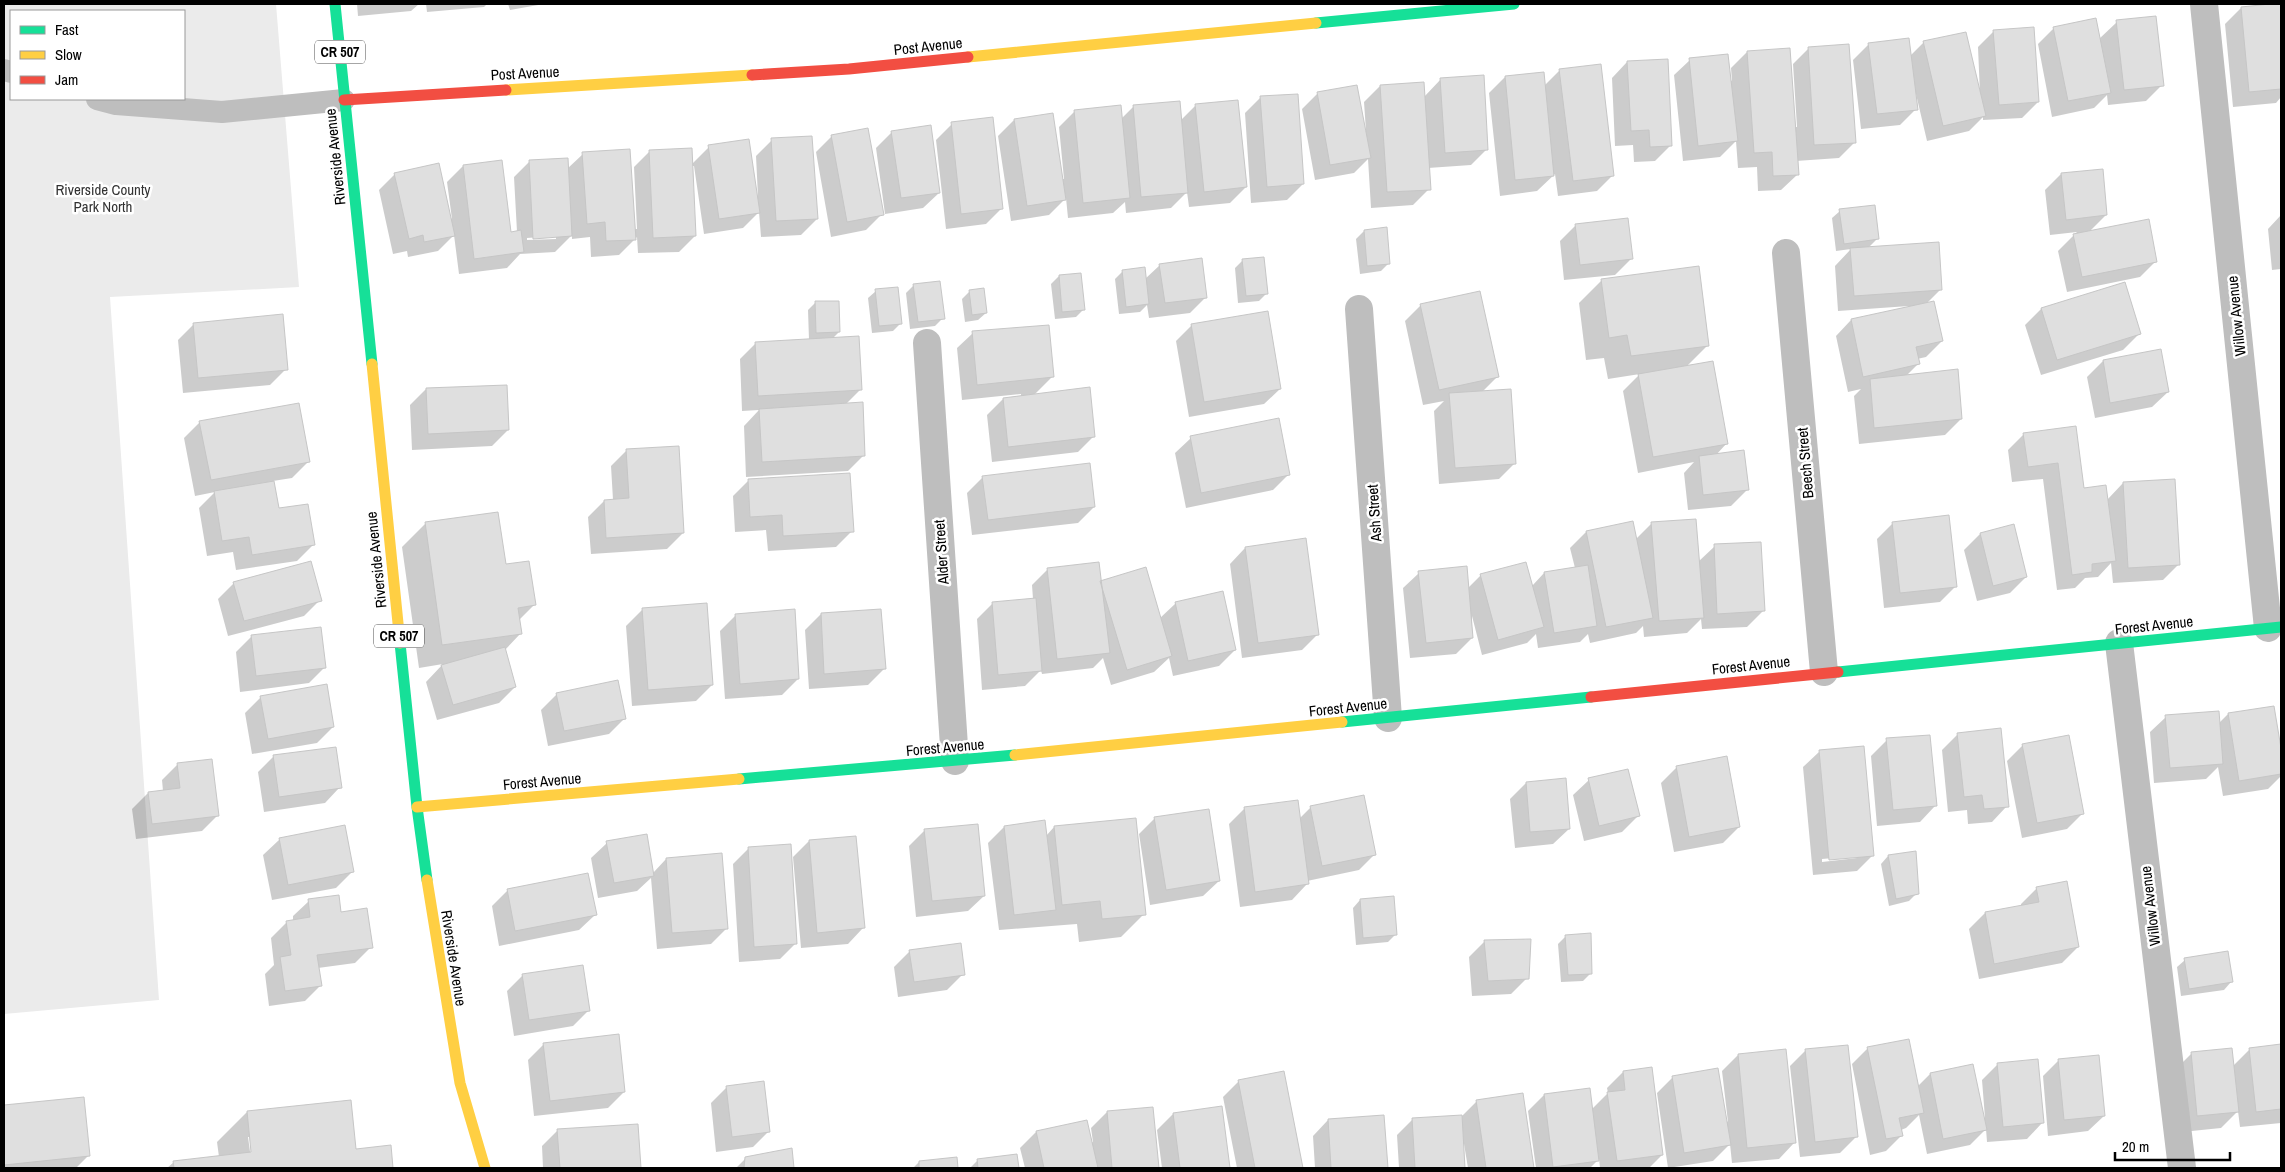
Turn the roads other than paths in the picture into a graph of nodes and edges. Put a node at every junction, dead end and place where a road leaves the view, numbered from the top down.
1 (335, 4) edge
2 (1514, 4) edge
3 (2204, 4) edge
4 (101, 100) edge
5 (344, 100) junction
6 (1786, 253) dead end
7 (1359, 309) dead end
8 (927, 343) dead end
9 (2274, 628) edge
10 (2118, 643) junction
11 (1824, 672) junction
12 (1388, 718) junction
13 (955, 761) junction
14 (416, 807) junction
15 (485, 1168) edge
16 (2182, 1168) edge

1 - 5 street, Riverside Avenue / CR 507
2 - 5 street, Post Avenue
3 - 9 street, Willow Avenue
4 - 5 lane
5 - 14 street, Riverside Avenue / CR 507
6 - 11 street, Beech Street
7 - 12 street, Ash Street
8 - 13 street, Alder Street
9 - 10 street, Forest Avenue
10 - 11 street, Forest Avenue
10 - 16 street, Willow Avenue
11 - 12 street, Forest Avenue
12 - 13 street, Forest Avenue
13 - 14 street, Forest Avenue
14 - 15 street, Riverside Avenue / CR 507

